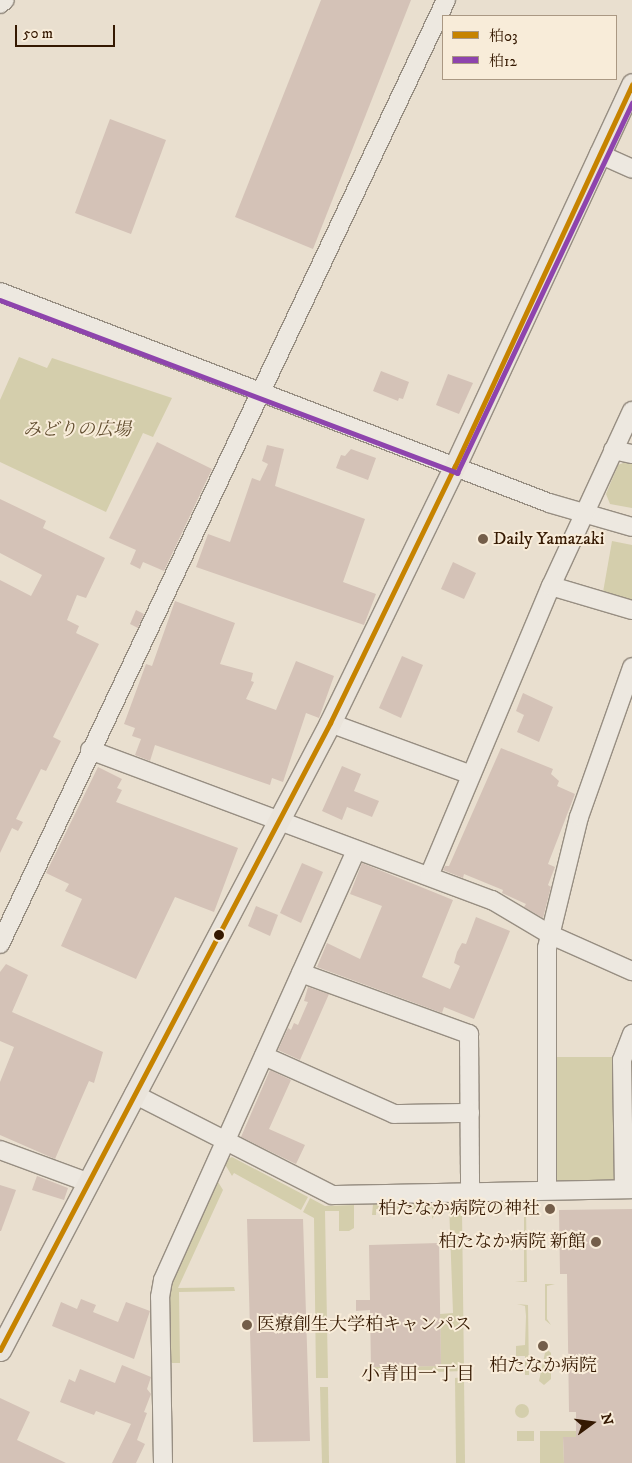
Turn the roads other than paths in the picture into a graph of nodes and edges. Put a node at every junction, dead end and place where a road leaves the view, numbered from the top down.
1 (5, 0) edge
2 (446, 0) edge
3 (0, 4) edge
4 (632, 84) edge
5 (599, 154) junction
6 (632, 168) edge
7 (0, 292) edge
8 (260, 392) junction
9 (632, 411) edge
10 (613, 450) junction
11 (632, 454) edge
12 (455, 466) junction
13 (584, 515) junction
14 (632, 527) edge
15 (551, 586) junction
16 (632, 610) edge
17 (632, 668) edge
18 (330, 723) junction
19 (90, 750) junction
20 (472, 775) junction
21 (280, 820) junction
22 (356, 850) junction
23 (429, 876) junction
24 (550, 934) junction
25 (0, 944) edge
26 (632, 971) edge
27 (301, 973) junction
28 (632, 1034) edge
29 (264, 1056) junction
30 (134, 1094) junction
31 (470, 1113) junction
32 (627, 1119) edge
33 (226, 1142) junction
34 (0, 1150) edge
35 (87, 1182) junction
36 (628, 1188) edge
37 (547, 1190) junction
38 (470, 1192) junction
39 (0, 1350) edge
40 (163, 1463) edge

1 - 3 street
2 - 8 street
4 - 5 main road
5 - 6 street
5 - 12 main road
7 - 8 street
8 - 12 street
8 - 19 street
9 - 10 street
10 - 11 street
10 - 13 street
12 - 13 street
12 - 18 main road
13 - 14 street
13 - 15 street
15 - 16 street
15 - 20 street
17 - 24 street
18 - 20 street
18 - 21 main road
19 - 21 street
19 - 25 street
20 - 23 street
21 - 22 street
21 - 30 main road
22 - 23 street
22 - 27 street
23 - 24 street
24 - 26 street
24 - 37 street
27 - 29 street
27 - 31 street
28 - 32 street
29 - 31 street
29 - 33 street
30 - 33 street
30 - 35 main road
31 - 38 street
32 - 36 street
33 - 38 street
33 - 40 street
34 - 35 street
35 - 39 main road
36 - 37 street
37 - 38 street

